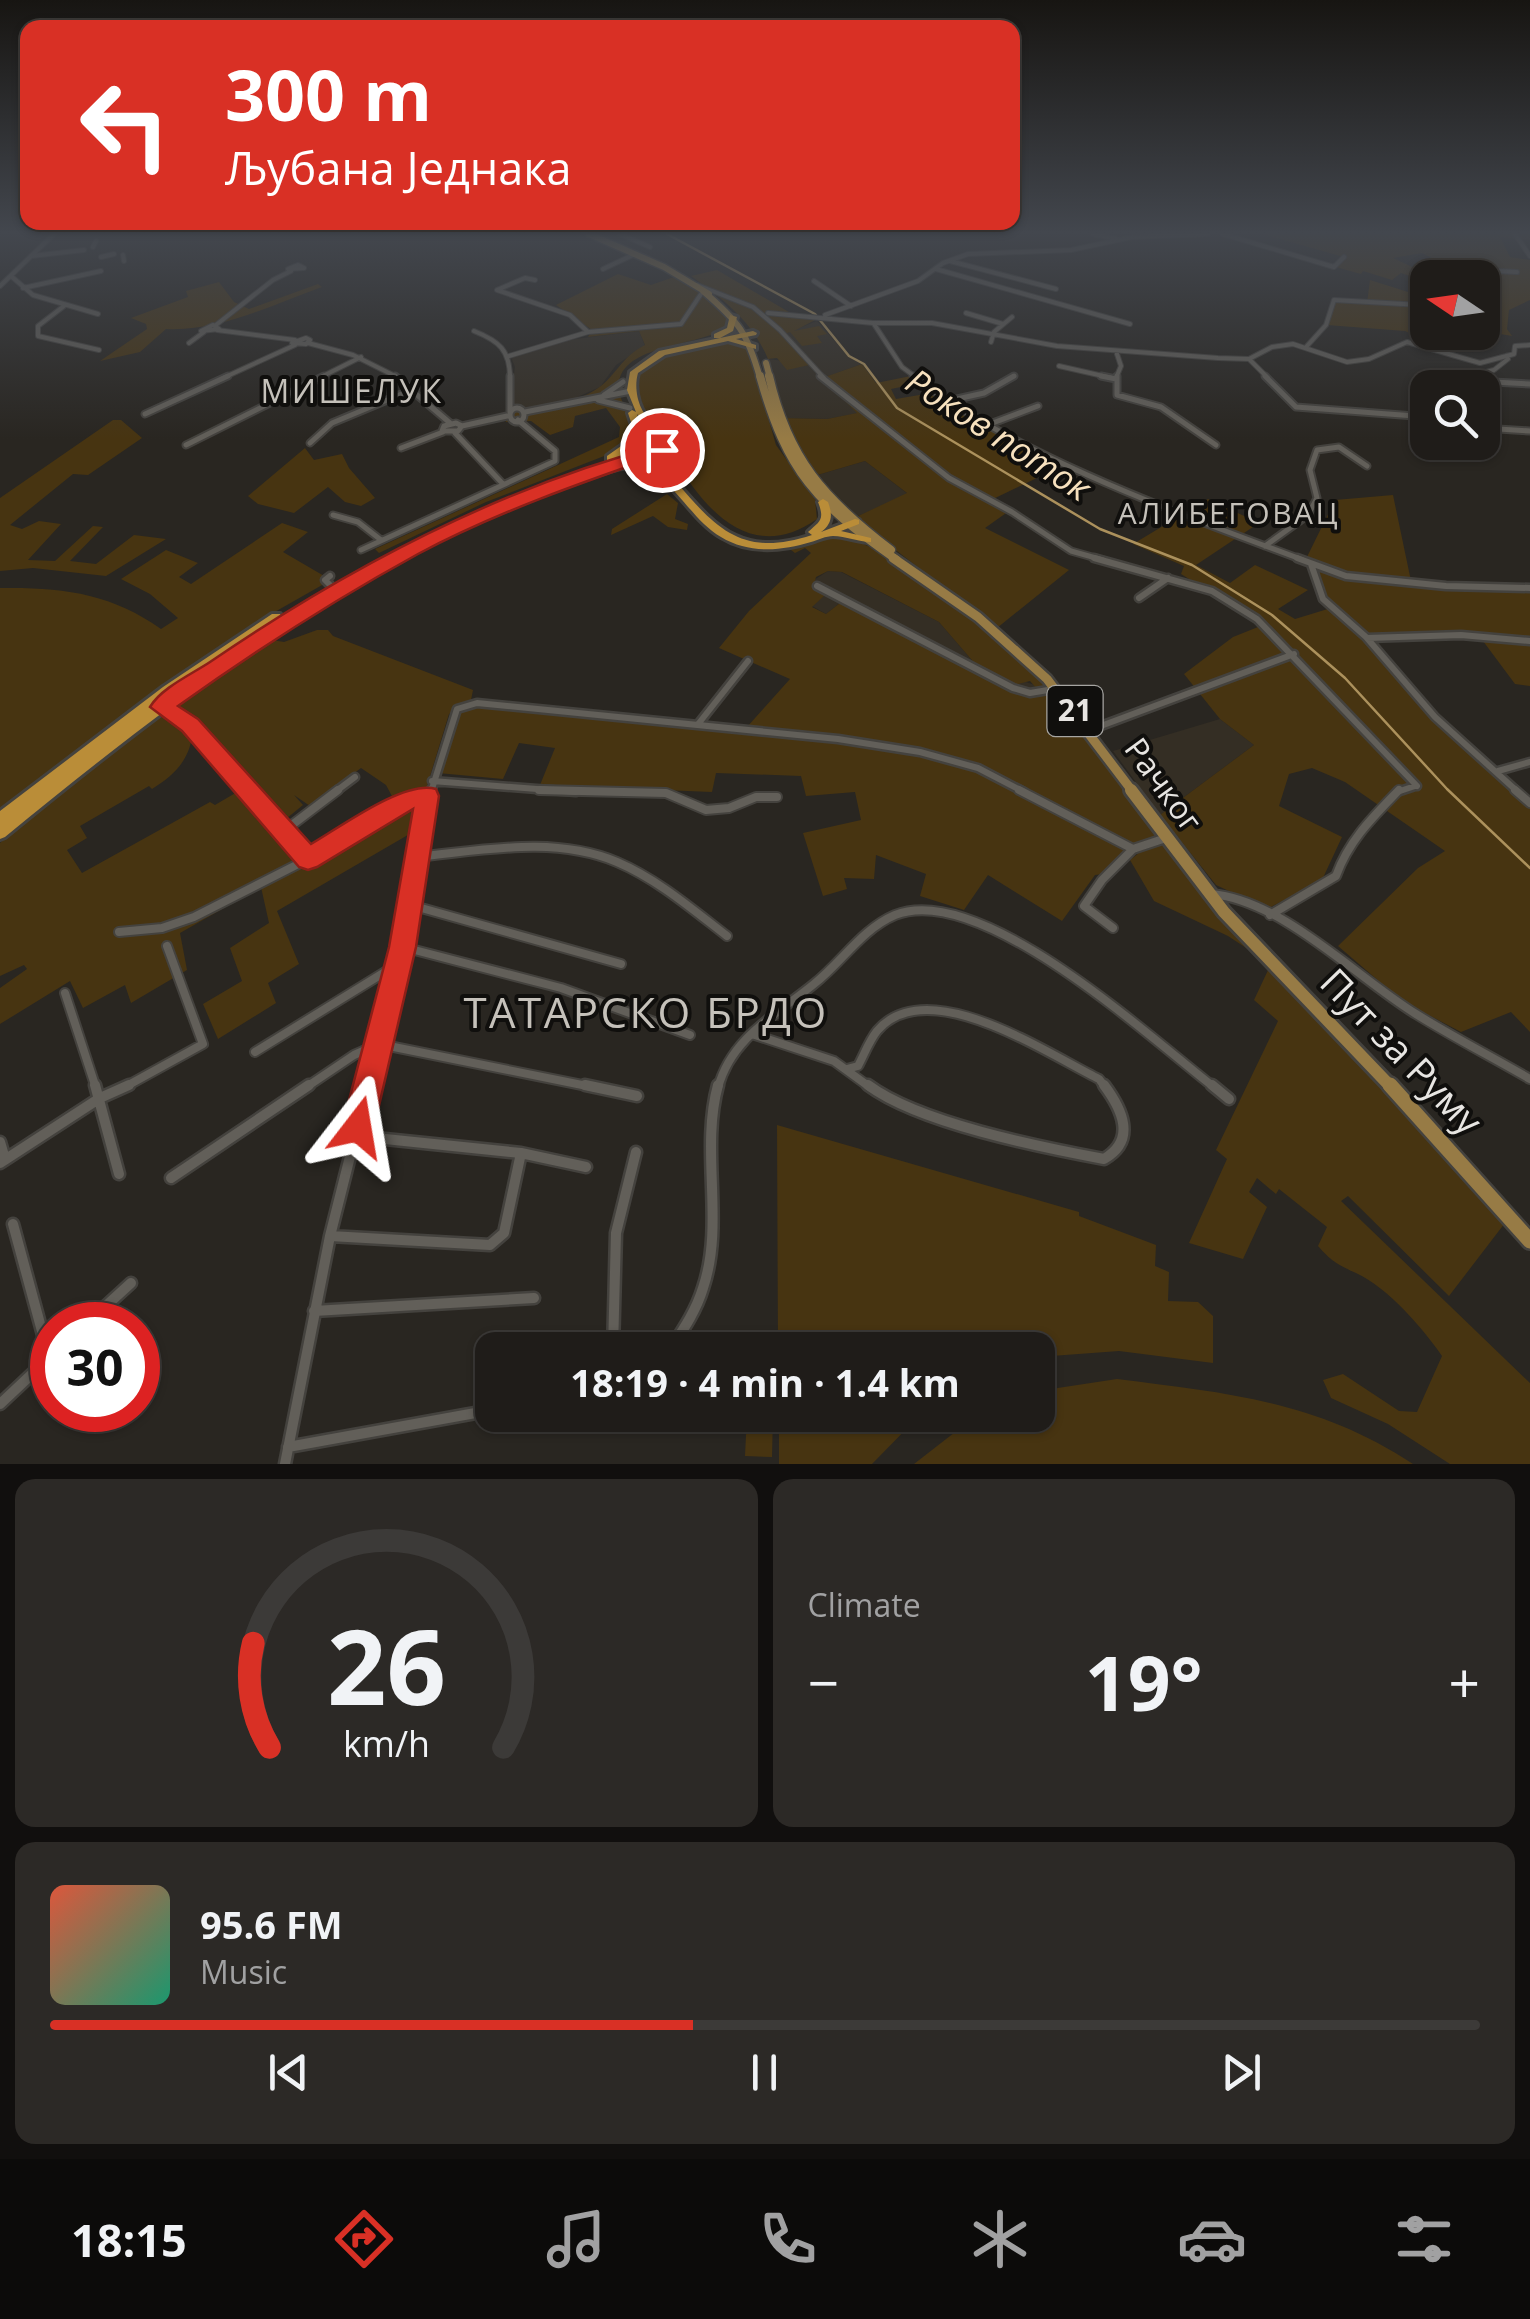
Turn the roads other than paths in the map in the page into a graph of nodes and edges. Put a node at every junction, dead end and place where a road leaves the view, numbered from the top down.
1 (55, 302) edge
2 (247, 302) edge
3 (535, 302) edge
4 (696, 302) edge
5 (717, 302) edge
6 (722, 302) edge
7 (749, 302) edge
8 (845, 302) edge
9 (864, 302) edge
10 (1053, 302) edge
11 (1333, 302) edge
12 (1374, 302) edge
13 (1410, 304) edge
14 (64, 306) junction
15 (852, 307) junction
16 (766, 313) junction
17 (966, 313) dead end
18 (98, 314) dead end
19 (733, 317) junction
20 (818, 317) junction
21 (1012, 317) dead end
22 (873, 324) junction
23 (1003, 324) junction
24 (1130, 324) dead end
25 (192, 327) dead end
26 (217, 328) junction
27 (203, 330) junction
28 (474, 331) dead end
29 (588, 332) junction
30 (994, 332) junction
31 (749, 333) junction
32 (712, 338) junction
33 (723, 339) junction
34 (295, 342) junction
35 (992, 342) dead end
36 (189, 343) dead end
37 (1530, 345) edge
38 (1307, 346) junction
39 (753, 348) junction
40 (100, 350) dead end
41 (1116, 351) junction
42 (509, 356) junction
43 (1506, 356) junction
44 (362, 357) junction
45 (1249, 359) junction
46 (1060, 366) dead end
47 (1014, 376) dead end
48 (1116, 379) junction
49 (1530, 384) edge
50 (416, 388) junction
51 (627, 391) junction
52 (601, 399) junction
53 (947, 402) junction
54 (1038, 406) dead end
55 (630, 408) junction
56 (510, 412) junction
57 (146, 414) dead end
58 (523, 416) junction
59 (1410, 416) edge
60 (450, 424) junction
61 (989, 425) junction
62 (462, 426) junction
63 (1500, 429) edge
64 (1530, 431) edge
65 (444, 432) junction
66 (456, 432) junction
67 (683, 439) junction
68 (310, 444) dead end
69 (186, 445) dead end
70 (1216, 445) dead end
71 (401, 448) dead end
72 (625, 450) junction
73 (1366, 466) dead end
74 (603, 467) junction
75 (501, 483) junction
76 (823, 502) junction
77 (333, 515) dead end
78 (848, 522) junction
79 (824, 530) junction
80 (379, 538) junction
81 (867, 540) junction
82 (362, 547) dead end
83 (1264, 547) junction
84 (1311, 564) junction
85 (921, 577) junction
86 (1169, 578) junction
87 (816, 586) dead end
88 (1530, 588) edge
89 (1139, 598) dead end
90 (254, 636) junction
91 (1366, 638) junction
92 (1530, 642) edge
93 (1294, 654) junction
94 (748, 661) dead end
95 (1056, 688) junction
96 (163, 701) junction
97 (698, 724) junction
98 (1090, 730) junction
99 (1530, 762) edge
100 (1496, 772) junction
101 (356, 777) dead end
102 (432, 781) junction
103 (427, 796) junction
104 (777, 797) dead end
105 (1530, 804) edge
106 (0, 816) edge
107 (284, 831) junction
108 (0, 836) edge
109 (1167, 837) junction
110 (1133, 850) junction
111 (414, 857) junction
112 (308, 859) junction
113 (1210, 894) junction
114 (408, 904) junction
115 (1269, 915) junction
116 (1113, 928) dead end
117 (119, 932) dead end
118 (727, 936) dead end
119 (167, 946) dead end
120 (402, 947) junction
121 (1263, 955) joint
122 (399, 964) junction
123 (621, 964) dead end
124 (65, 993) dead end
125 (752, 1034) junction
126 (690, 1035) dead end
127 (379, 1044) junction
128 (255, 1052) dead end
129 (847, 1069) junction
130 (1530, 1079) edge
131 (637, 1096) dead end
132 (100, 1098) junction
133 (1229, 1099) dead end
134 (356, 1136) junction
135 (0, 1142) edge
136 (636, 1152) dead end
137 (521, 1153) junction
138 (3, 1161) edge
139 (586, 1166) dead end
140 (119, 1174) dead end
141 (171, 1178) dead end
142 (13, 1224) dead end
143 (330, 1236) junction
144 (1530, 1241) edge
145 (131, 1284) dead end
146 (534, 1298) dead end
147 (35, 1302) edge
148 (111, 1302) edge
149 (314, 1310) junction
150 (613, 1332) edge
151 (681, 1332) edge
152 (30, 1376) edge
153 (0, 1404) edge
154 (475, 1413) edge
155 (288, 1447) junction
156 (285, 1464) edge

1 - 14 street
2 - 26 street
3 - 29 street
4 - 29 street
5 - 19 main road, Рачког / 21
6 - 31 main road, Рачког / 21
7 - 16 street
8 - 15 street
9 - 15 street
10 - 24 street
11 - 38 street
12 - 13 street
14 - 18 street
14 - 40 street
15 - 20 street
16 - 20 street
16 - 86 street
17 - 23 street
19 - 31 main road, Рачког / 21
19 - 32 highway
20 - 22 street
21 - 23 street
22 - 30 street
22 - 53 street
23 - 30 street
25 - 27 street
26 - 27 street
26 - 34 street
27 - 36 street
28 - 42 street
29 - 42 street
30 - 35 street
30 - 41 street
31 - 32 highway
31 - 33 highway
31 - 39 main road, Рачког / 21
31 - 78 main road, Рачког / 21
32 - 51 highway
33 - 39 highway
33 - 51 highway
34 - 44 street
34 - 57 street
37 - 43 street
38 - 43 street
38 - 45 street
39 - 76 main road, Рачког / 21
41 - 45 street
41 - 48 street
42 - 56 street
43 - 49 street
44 - 50 street
44 - 69 street
45 - 59 street
46 - 48 street
47 - 53 street
48 - 70 street
50 - 60 street
50 - 68 street
51 - 52 street
51 - 52 street
51 - 55 highway
51 - 67 highway
52 - 55 street
52 - 58 street
53 - 61 street
54 - 61 street
55 - 72 highway
56 - 58 street
56 - 58 street
56 - 62 street
58 - 75 street
60 - 62 street
60 - 65 street
61 - 83 street
62 - 66 street
63 - 64 street
65 - 66 street
65 - 71 street
66 - 75 street
67 - 72 highway
67 - 74 highway
67 - 79 highway
72 - 90 highway
73 - 83 street
74 - 79 highway
74 - 90 highway
75 - 80 street
76 - 78 main road, Рачког / 21
76 - 79 highway
77 - 80 street
78 - 79 highway
78 - 81 main road, Рачког / 21
78 - 85 main road, Рачког / 21
79 - 81 highway
80 - 82 street
81 - 85 main road, Рачког / 21
83 - 84 street
84 - 88 street
84 - 91 street
85 - 95 main road, Рачког / 21
86 - 89 street
86 - 93 street
87 - 95 street
90 - 96 highway
91 - 92 street
91 - 100 street
93 - 98 street
93 - 115 street
94 - 97 street
95 - 98 main road, Рачког / 21
96 - 106 highway
96 - 107 street
96 - 108 highway
97 - 102 street
97 - 110 street
98 - 109 main road, Рачког / 21
99 - 100 street
100 - 105 street
101 - 107 street
102 - 103 street
102 - 104 street
103 - 111 street
103 - 112 street
107 - 112 street
109 - 110 street
109 - 113 main road, Рачког / 21
110 - 116 street
111 - 114 street
111 - 118 street
112 - 117 street
113 - 115 street
113 - 121 main road, Рачког / 21
114 - 120 street
114 - 123 street
115 - 130 street
119 - 132 street
120 - 122 street
120 - 126 street
121 - 144 main road, Пут за Руму / 21
122 - 127 street
122 - 128 street
124 - 132 street
125 - 129 street
125 - 133 street
125 - 151 street
127 - 131 street
127 - 134 street
127 - 141 street
129 - 129 street
132 - 138 street
132 - 140 street
134 - 137 street
134 - 143 street
135 - 138 street
136 - 150 street
137 - 139 street
137 - 143 street
142 - 147 street
143 - 149 street
145 - 148 street
146 - 149 street
149 - 155 street
152 - 153 street
154 - 155 street
155 - 156 street

